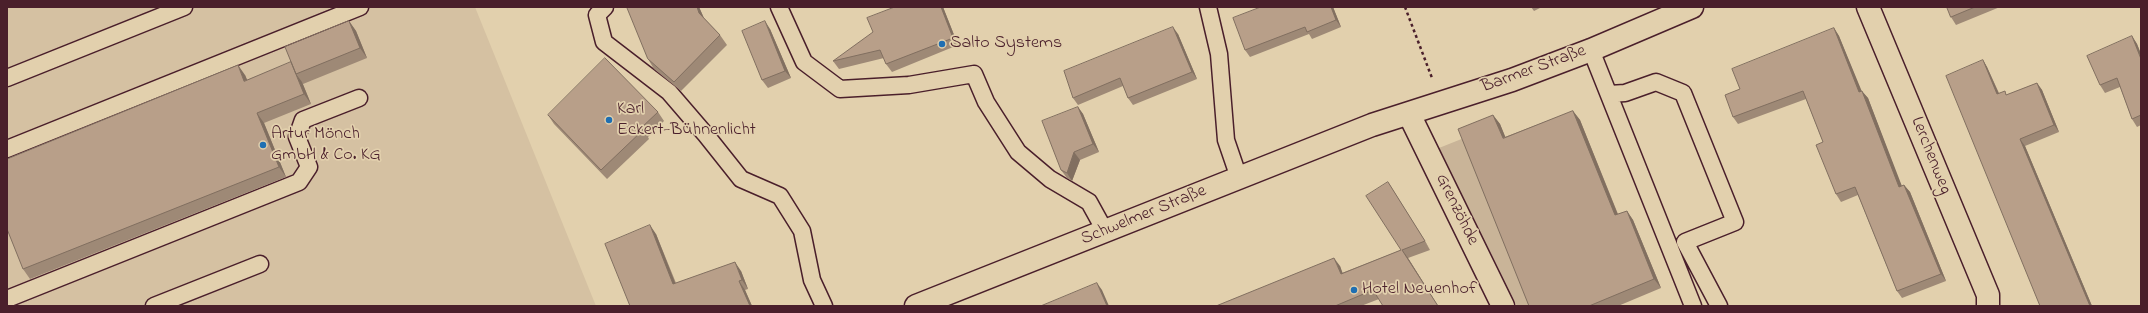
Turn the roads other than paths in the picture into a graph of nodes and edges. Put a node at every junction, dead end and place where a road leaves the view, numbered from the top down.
1 (184, 7) edge
2 (360, 7) edge
3 (605, 7) edge
4 (779, 7) edge
5 (1208, 7) edge
6 (1692, 7) edge
7 (1868, 7) edge
8 (1591, 50) junction
9 (7, 78) edge
10 (1609, 94) junction
11 (359, 98) dead end
12 (1409, 114) junction
13 (1372, 125) joint
14 (7, 149) edge
15 (1239, 178) junction
16 (1105, 231) junction
17 (1685, 242) junction
18 (1669, 245) junction
19 (260, 264) dead end
20 (7, 299) edge
21 (919, 305) edge
22 (154, 306) edge
23 (824, 306) edge
24 (1503, 306) edge
25 (1693, 306) edge
26 (1719, 306) edge
27 (1988, 306) edge

1 - 9 lane
2 - 14 lane
3 - 23 lane
4 - 16 lane
5 - 15 lane
6 - 8 main road, Barmer Straße
7 - 27 main road, Lerchenweg
8 - 10 lane
8 - 12 main road, Barmer Straße
10 - 17 lane
10 - 18 lane
11 - 20 lane
12 - 13 main road, Barmer Straße
12 - 24 main road, Grenzöhde
13 - 15 main road, Schwelmer Straße
15 - 16 main road, Schwelmer Straße
16 - 21 main road, Schwelmer Straße
17 - 18 lane
17 - 26 lane
18 - 25 lane
19 - 22 lane

